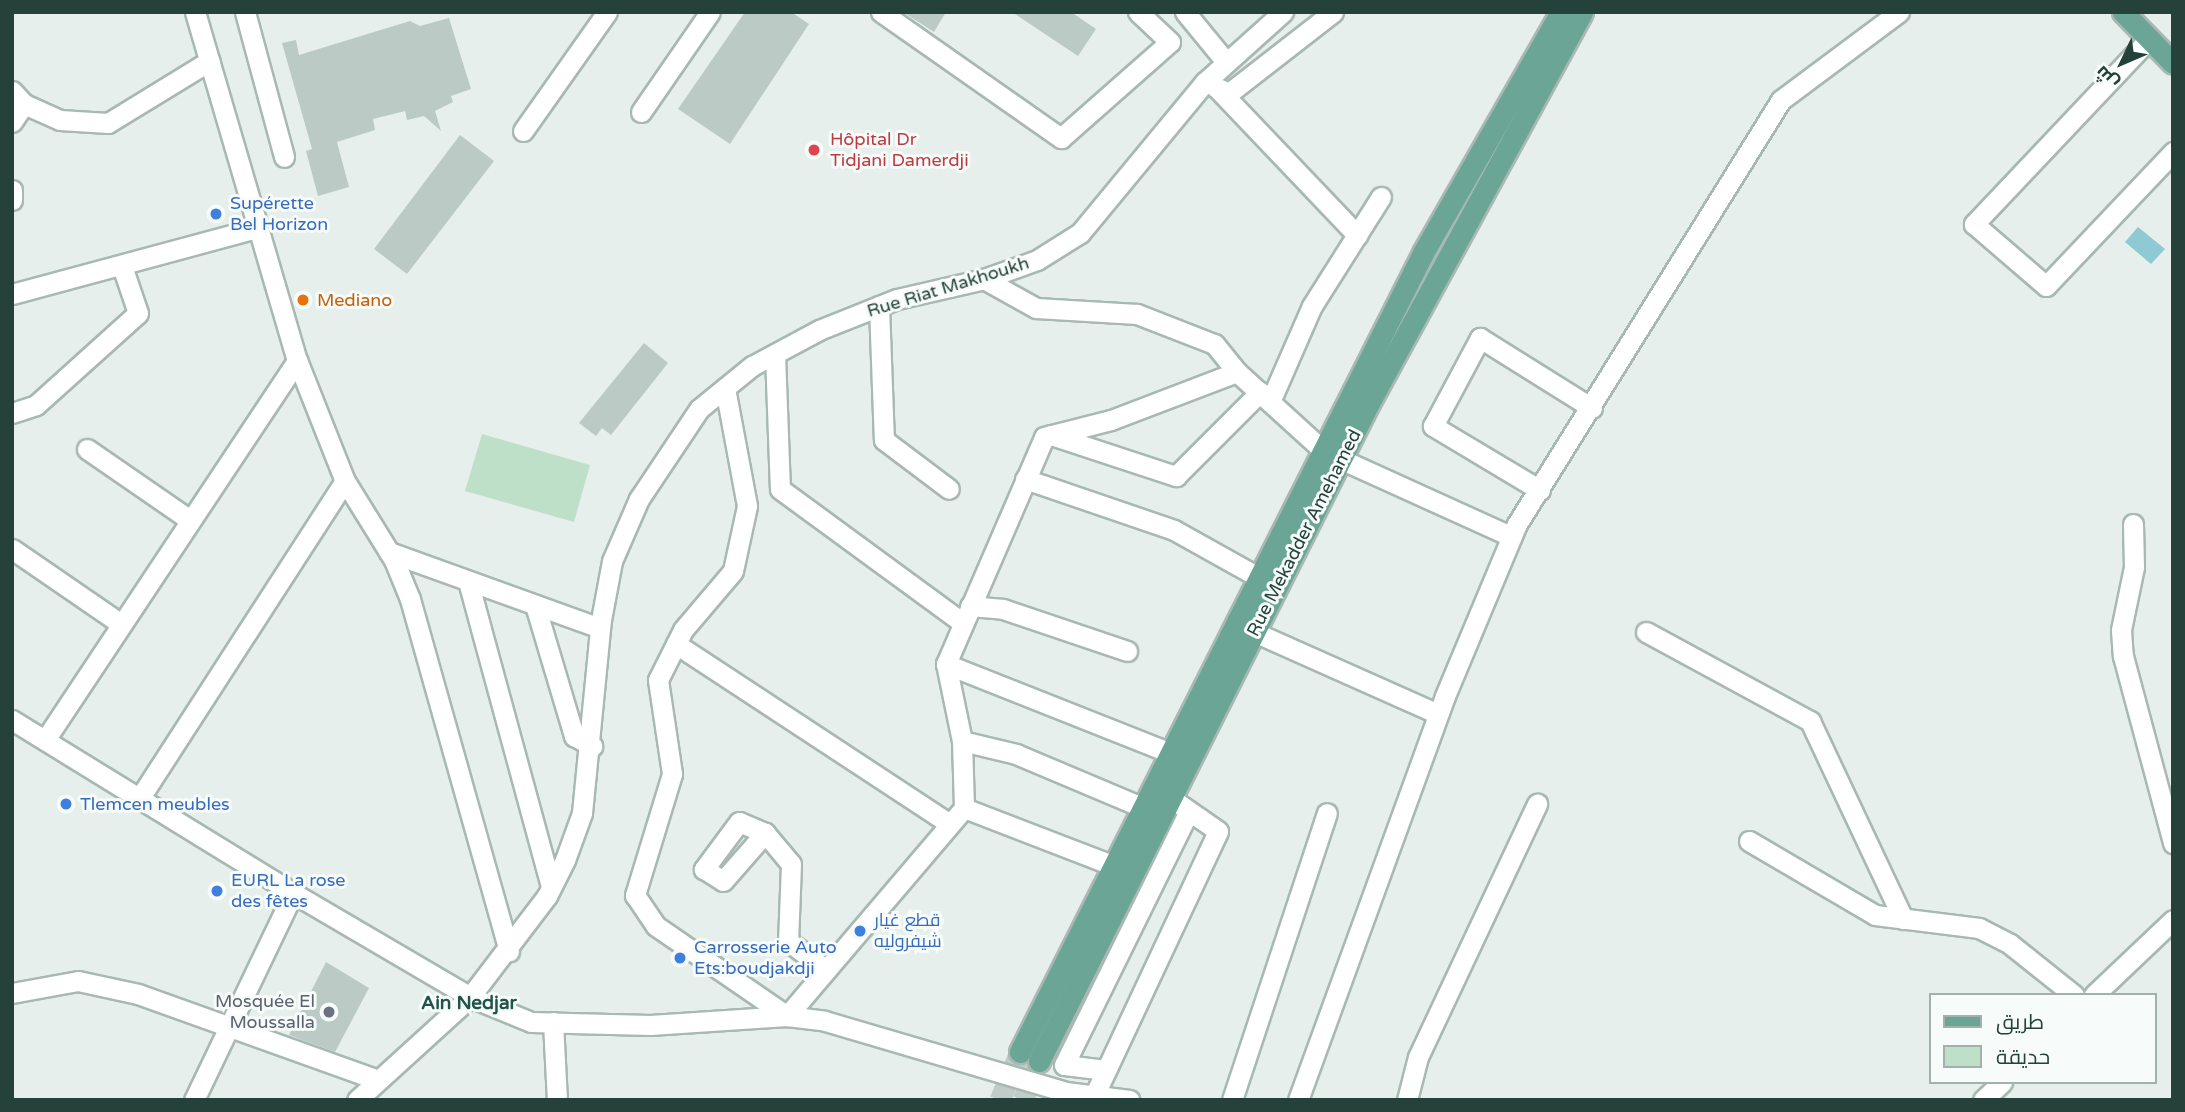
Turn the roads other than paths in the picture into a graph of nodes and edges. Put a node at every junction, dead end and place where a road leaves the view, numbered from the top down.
1 (195, 12) edge
2 (245, 12) edge
3 (607, 12) edge
4 (710, 12) edge
5 (881, 12) edge
6 (1138, 12) edge
7 (1184, 12) edge
8 (1333, 12) edge
9 (1561, 12) edge
10 (1582, 12) edge
11 (1899, 12) edge
12 (2123, 12) edge
13 (1279, 16) edge
14 (2149, 39) junction
15 (1170, 42) junction
16 (1295, 42) junction
17 (209, 61) junction
18 (1226, 62) junction
19 (2173, 63) edge
20 (1211, 85) junction
21 (18, 97) edge
22 (641, 112) dead end
23 (12, 122) edge
24 (523, 131) dead end
25 (2173, 152) edge
26 (284, 157) dead end
27 (12, 190) edge
28 (1381, 197) dead end
29 (12, 200) edge
30 (256, 228) junction
31 (1357, 236) junction
32 (122, 266) junction
33 (984, 279) junction
34 (12, 295) edge
35 (879, 306) junction
36 (775, 354) junction
37 (297, 360) junction
38 (1237, 372) junction
39 (725, 388) junction
40 (1265, 397) junction
41 (1592, 408) junction
42 (12, 412) edge
43 (1051, 435) junction
44 (87, 449) dead end
45 (1333, 455) junction
46 (1025, 479) junction
47 (345, 481) junction
48 (949, 489) dead end
49 (1540, 490) junction
50 (190, 520) junction
51 (2133, 524) dead end
52 (1512, 537) junction
53 (12, 550) edge
54 (389, 552) junction
55 (1260, 578) junction
56 (468, 581) junction
57 (535, 605) junction
58 (966, 614) junction
59 (121, 624) junction
60 (600, 628) junction
61 (1254, 632) junction
62 (1646, 632) dead end
63 (676, 644) junction
64 (1127, 651) dead end
65 (946, 664) junction
66 (1438, 714) junction
67 (12, 720) edge
68 (45, 740) junction
69 (962, 741) junction
70 (592, 746) junction
71 (1171, 753) junction
72 (141, 796) junction
73 (1537, 804) dead end
74 (1181, 805) junction
75 (964, 808) junction
76 (1144, 808) junction
77 (1327, 813) dead end
78 (950, 824) junction
79 (765, 833) dead end
80 (1749, 841) dead end
81 (2173, 843) edge
82 (1114, 866) junction
83 (551, 886) junction
84 (293, 893) junction
85 (1903, 919) junction
86 (2173, 920) edge
87 (509, 951) junction
88 (826, 970) junction
89 (12, 993) edge
90 (2071, 993) edge
91 (2096, 993) edge
92 (470, 997) junction
93 (788, 1016) junction
94 (553, 1023) junction
95 (228, 1026) junction
96 (1106, 1070) junction
97 (378, 1080) junction
98 (2000, 1084) edge
99 (1095, 1094) junction
100 (194, 1100) edge
101 (356, 1100) edge
102 (557, 1100) edge
103 (1129, 1100) edge
104 (1232, 1100) edge
105 (1298, 1100) edge
106 (1407, 1100) edge
107 (1983, 1100) edge

1 - 17 street
2 - 26 street
3 - 24 street
4 - 22 street
5 - 15 street
6 - 15 street
7 - 15 street
7 - 18 street
8 - 16 street
9 - 45 main road, Rue Mekadder Amehamed
10 - 45 main road, Rue Mekadder Amehamed
11 - 41 street
12 - 14 main road
13 - 16 street, Rue Riat Makhoukh
13 - 18 street, Rue Riat Makhoukh
14 - 19 main road
14 - 25 street
16 - 20 street
17 - 21 street
17 - 30 street
18 - 20 street, Rue Riat Makhoukh
20 - 31 street
20 - 33 street, Rue Riat Makhoukh
21 - 23 street
27 - 29 street
28 - 31 street
30 - 32 street
30 - 37 street
31 - 40 street
32 - 34 street
32 - 42 street
33 - 35 street, Rue Riat Makhoukh
33 - 38 street
35 - 36 street, Rue Riat Makhoukh
35 - 48 street
36 - 39 street, Rue Riat Makhoukh
36 - 58 street
37 - 47 street
37 - 50 street
38 - 40 street
38 - 43 street
39 - 60 street, Rue Riat Makhoukh
39 - 63 street
40 - 43 street
40 - 45 street
41 - 49 street
41 - 49 street
43 - 46 street
44 - 50 street
45 - 52 street
45 - 55 main road, Rue Mekadder Amehamed
45 - 61 main road, Rue Mekadder Amehamed
46 - 55 street
46 - 58 street
47 - 54 street
47 - 72 street
49 - 52 street
50 - 59 street
51 - 81 street
52 - 66 street
53 - 59 street
54 - 56 street
54 - 87 street
55 - 71 main road, Rue Mekadder Amehamed
56 - 57 street
56 - 83 street
57 - 60 street
57 - 70 street
58 - 64 street
58 - 65 street
59 - 68 street
60 - 70 street, Rue Riat Makhoukh
61 - 66 street
61 - 74 main road, Rue Mekadder Amehamed
62 - 85 street
63 - 78 street
63 - 93 street
65 - 69 street
65 - 71 street
66 - 105 street
67 - 68 street
68 - 72 street
69 - 75 street
69 - 76 street
70 - 83 street, Rue Riat Makhoukh
71 - 76 main road, Rue Mekadder Amehamed
72 - 84 street
73 - 106 street
74 - 82 main road, Rue Mekadder Amehamed
74 - 96 street
74 - 96 street
75 - 78 street
75 - 82 street
76 - 82 main road, Rue Mekadder Amehamed
77 - 104 street
78 - 88 street
79 - 88 street
80 - 85 street
83 - 87 street, Rue Riat Makhoukh
84 - 92 street
84 - 95 street
85 - 90 street
86 - 91 street
87 - 92 street, Rue Riat Makhoukh
88 - 93 street
89 - 95 street
92 - 94 street
92 - 97 street, Rue Riat Makhoukh
93 - 94 street
93 - 99 street
94 - 102 street
95 - 97 street
95 - 100 street
96 - 99 street
97 - 101 street, Rue Riat Makhoukh
98 - 107 street
99 - 103 street

